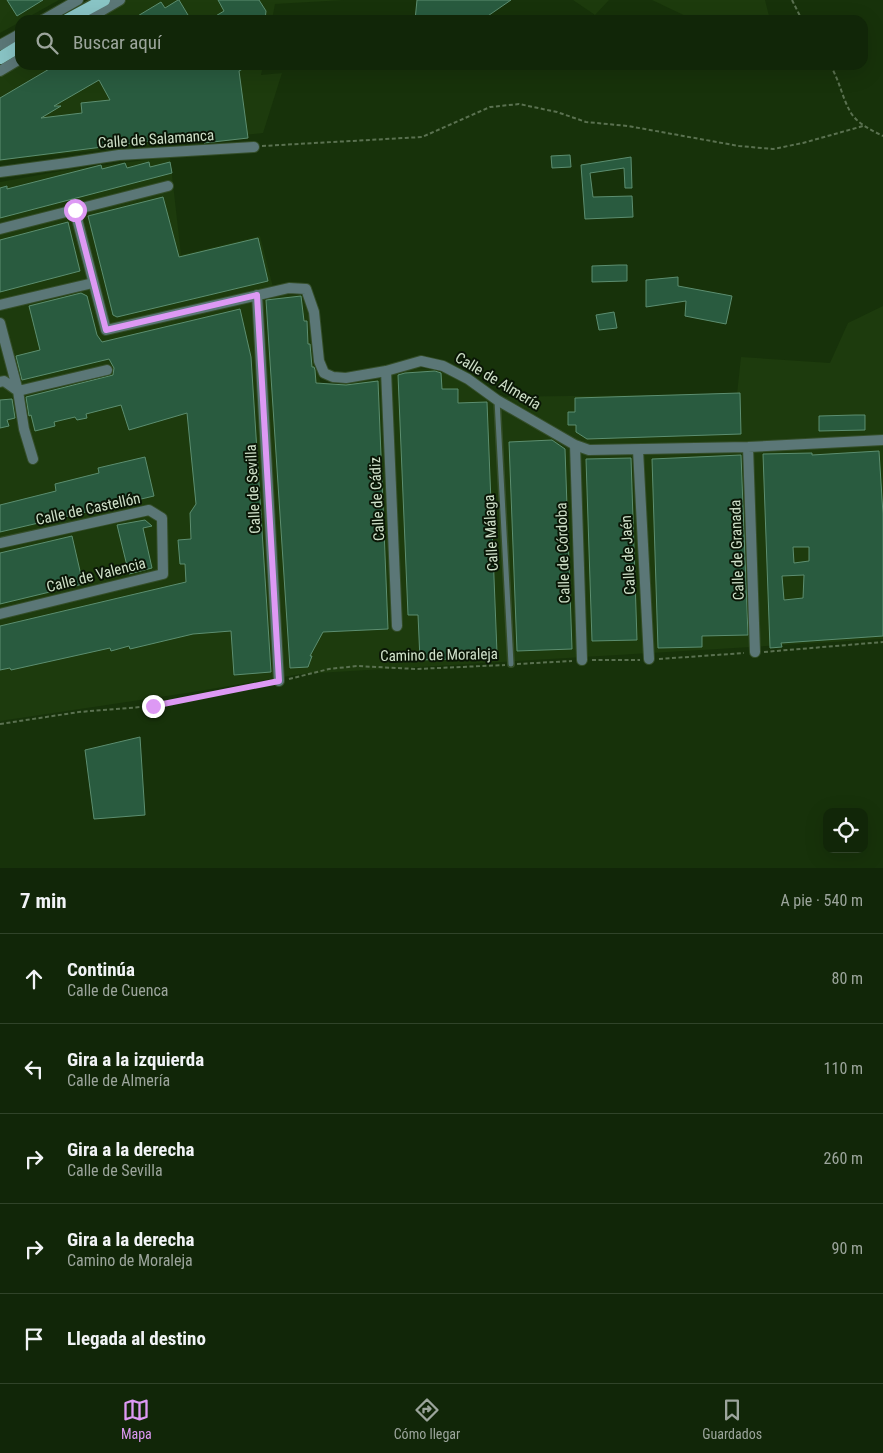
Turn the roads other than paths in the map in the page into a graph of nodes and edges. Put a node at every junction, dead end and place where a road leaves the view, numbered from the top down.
1 (78, 0) edge
2 (91, 0) edge
3 (104, 0) edge
4 (120, 0) edge
5 (52, 15) edge
6 (69, 15) edge
7 (77, 15) edge
8 (94, 15) edge
9 (15, 37) edge
10 (0, 45) edge
11 (15, 49) edge
12 (0, 58) edge
13 (15, 62) edge
14 (0, 71) edge
15 (254, 147) road end
16 (0, 172) edge
17 (168, 186) dead end
18 (75, 210) junction
19 (0, 229) edge
20 (93, 283) junction
21 (257, 295) junction
22 (0, 305) edge
23 (0, 323) edge
24 (107, 370) dead end
25 (386, 370) junction
26 (0, 382) edge
27 (18, 391) junction
28 (497, 400) junction
29 (883, 440) edge
30 (575, 445) junction
31 (748, 447) junction
32 (638, 450) junction
33 (33, 459) dead end
34 (163, 537) joint
35 (0, 543) edge
36 (0, 614) edge
37 (397, 626) dead end
38 (755, 652) road end
39 (582, 660) road end
40 (649, 660) road end
41 (511, 664) road end
42 (279, 681) road end

1 - 5 street
2 - 6 main road
3 - 7 main road
4 - 8 street
9 - 10 street
11 - 12 main road
13 - 14 street
15 - 16 street, Calle de Salamanca
17 - 18 street
18 - 19 street
18 - 20 street
20 - 21 street, Calle de Almería
20 - 22 street
21 - 25 street, Calle de Almería
21 - 42 street, Calle de Sevilla
23 - 27 street
24 - 27 street
25 - 28 street, Calle de Almería
25 - 37 street, Calle de Cádiz
26 - 27 street
27 - 33 street
28 - 30 street, Calle de Almería
28 - 41 lane, Calle Málaga
29 - 31 street, Calle de Almería
30 - 32 street, Calle de Almería
30 - 39 street, Calle de Córdoba
31 - 32 street, Calle de Almería
31 - 38 street, Calle de Granada
32 - 40 street, Calle de Jaén
34 - 35 street, Calle de Castellón
34 - 36 street, Calle de Valencia

